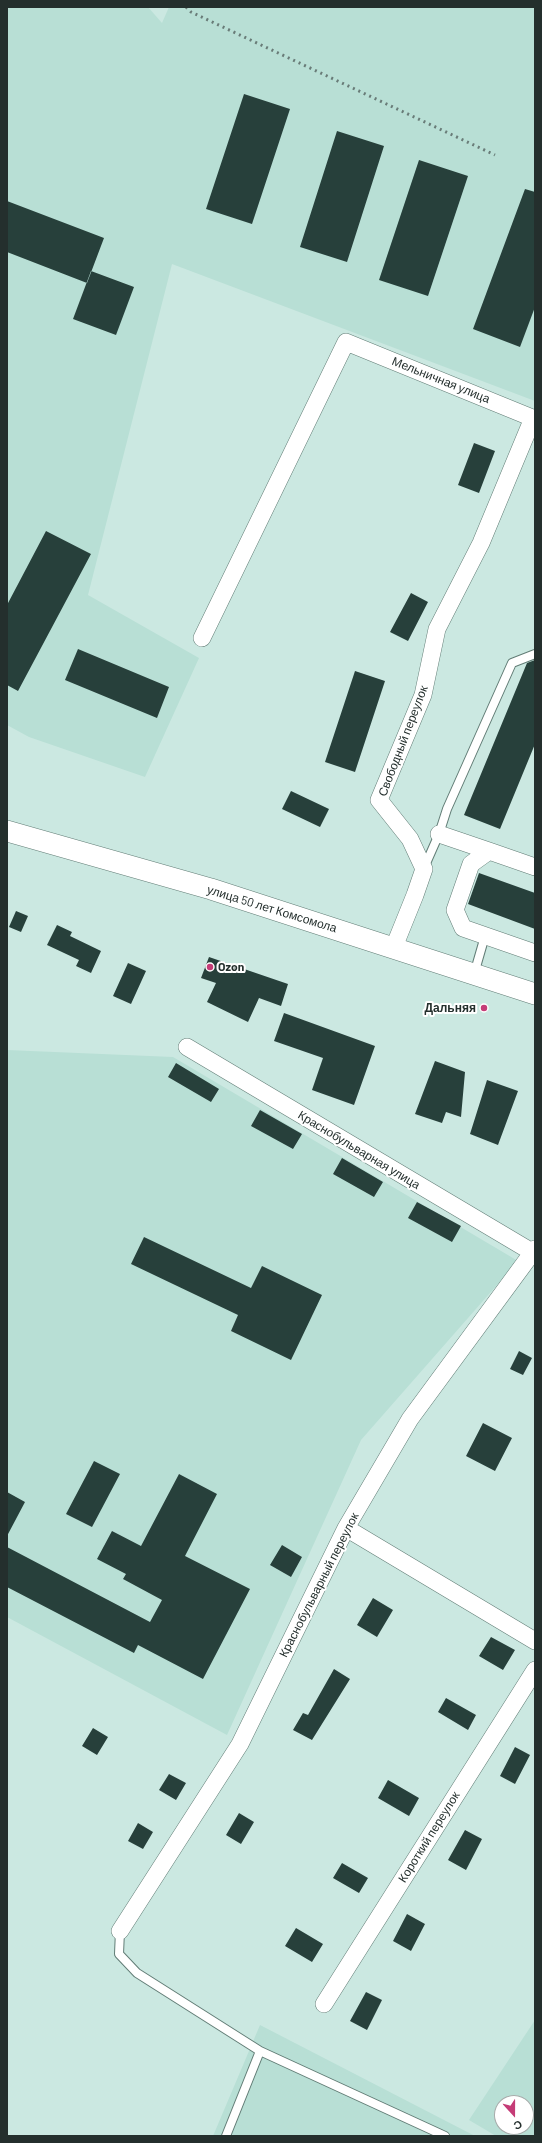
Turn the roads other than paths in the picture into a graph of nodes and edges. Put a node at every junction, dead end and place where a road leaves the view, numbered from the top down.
1 (534, 419) edge
2 (202, 638) dead end
3 (535, 654) edge
4 (7, 831) edge
5 (439, 834) junction
6 (489, 852) junction
7 (535, 867) edge
8 (424, 868) junction
9 (485, 936) junction
10 (394, 947) junction
11 (535, 953) edge
12 (474, 974) junction
13 (535, 994) edge
14 (187, 1047) dead end
15 (533, 1251) edge
16 (346, 1528) junction
17 (535, 1640) edge
18 (535, 1670) edge
19 (120, 1931) joint
20 (324, 2004) dead end
21 (260, 2051) junction
22 (226, 2136) edge
23 (445, 2136) edge

1 - 2 street, Мельничная улица
1 - 8 street, Свободный переулок
3 - 5 lane
4 - 10 street, улица 50 лет Комсомола
5 - 6 street
5 - 8 lane
6 - 7 street
6 - 9 street
8 - 10 street
9 - 11 street
9 - 12 lane
10 - 12 street, улица 50 лет Комсомола
12 - 13 street, улица 50 лет Комсомола
14 - 15 street, Краснобульварная улица
15 - 16 street, Краснобульварный переулок
16 - 17 street
16 - 19 street, Краснобульварный переулок
18 - 20 street, Короткий переулок
19 - 21 lane
21 - 22 lane
21 - 23 lane

